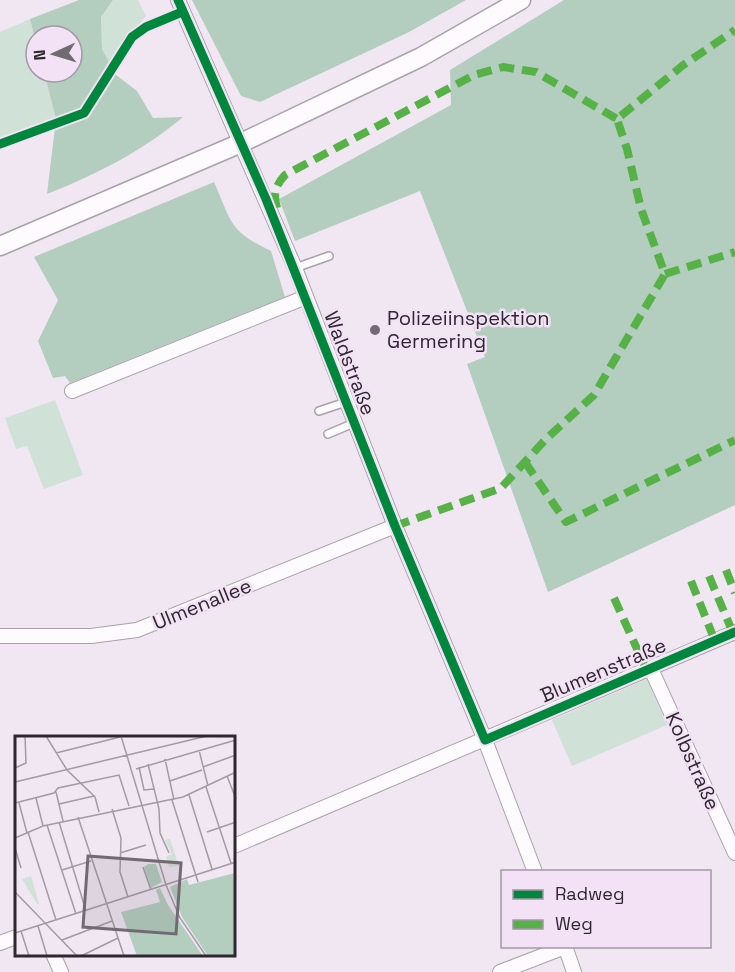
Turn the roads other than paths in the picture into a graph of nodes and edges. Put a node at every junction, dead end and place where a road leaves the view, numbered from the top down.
1 (178, 0) edge
2 (521, 0) edge
3 (241, 143) junction
4 (0, 246) edge
5 (329, 256) dead end
6 (294, 268) junction
7 (306, 297) junction
8 (72, 392) dead end
9 (346, 402) junction
10 (319, 411) dead end
11 (354, 423) junction
12 (328, 434) dead end
13 (395, 526) junction
14 (735, 633) edge
15 (0, 636) edge
16 (651, 669) junction
17 (484, 740) junction
18 (236, 845) edge
19 (735, 853) edge
20 (534, 870) edge
21 (15, 937) edge
22 (0, 943) edge
23 (562, 948) edge
24 (565, 948) edge
25 (54, 957) edge
26 (61, 972) edge
27 (500, 972) edge
28 (574, 972) edge

1 - 3 street, Waldstraße
2 - 3 main road
3 - 4 main road
3 - 6 street, Waldstraße
5 - 6 lane
6 - 7 street, Waldstraße
7 - 8 street, Waldstraße
7 - 9 street, Waldstraße
9 - 10 lane
9 - 11 street, Waldstraße
11 - 12 lane
11 - 13 street, Waldstraße
13 - 15 street, Ulmenallee
13 - 17 street, Waldstraße
14 - 16 street, Blumenstraße
16 - 17 street, Blumenstraße
16 - 19 street, Kolbstraße
17 - 18 street, Blumenstraße
17 - 20 street, Waldstraße
21 - 22 street
23 - 27 street
24 - 28 street
25 - 26 street

